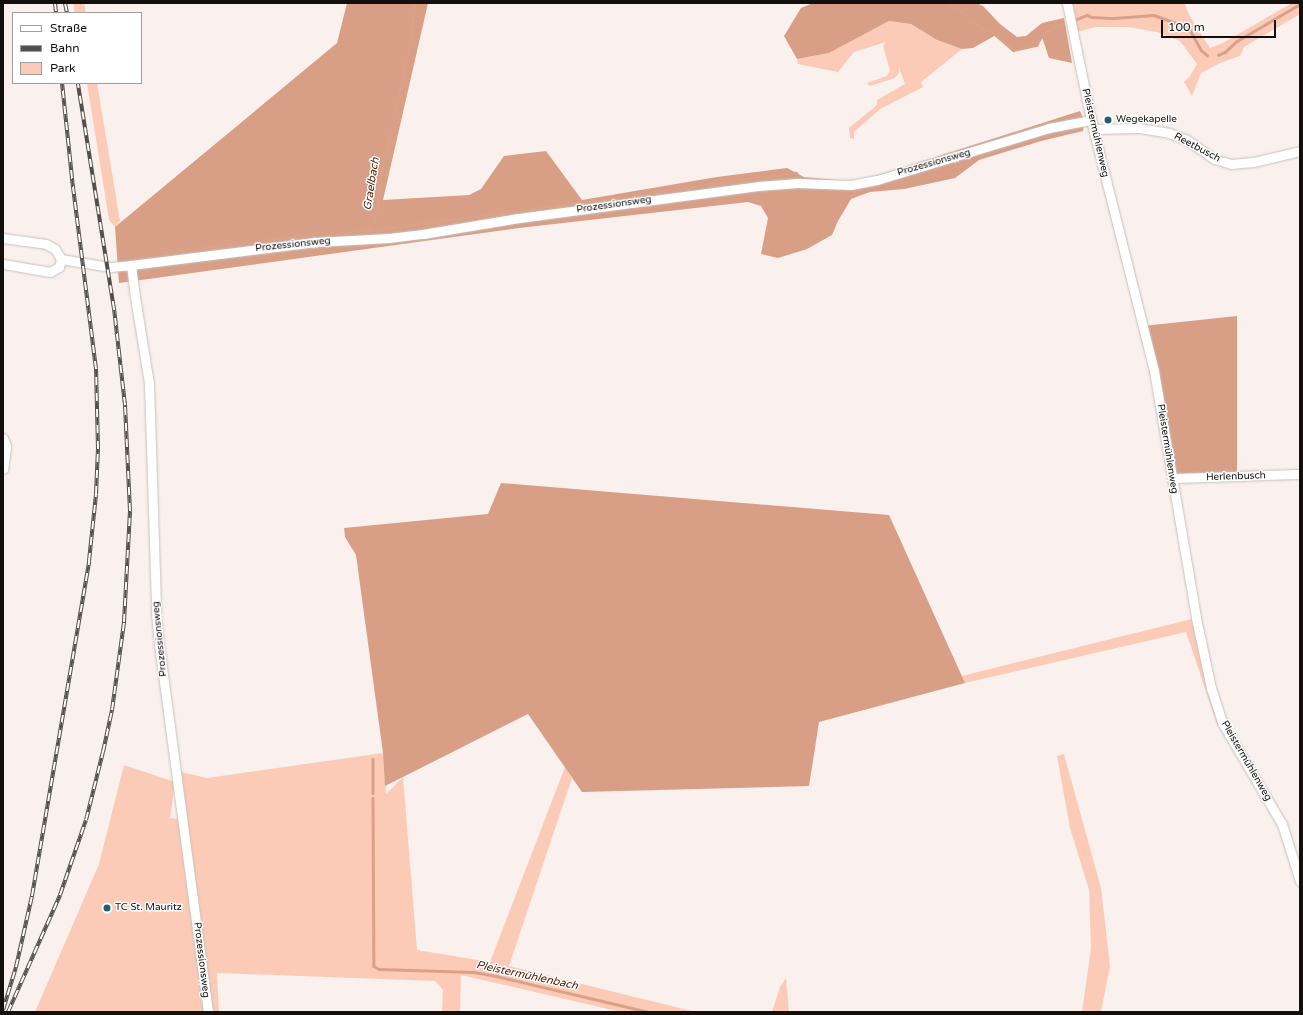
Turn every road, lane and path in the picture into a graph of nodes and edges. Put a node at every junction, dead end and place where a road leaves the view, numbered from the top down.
1 (1067, 3) edge
2 (1092, 124) junction
3 (1300, 151) edge
4 (3, 238) edge
5 (61, 259) junction
6 (3, 264) edge
7 (131, 265) junction
8 (4, 439) edge
9 (3, 469) edge
10 (1300, 474) edge
11 (1172, 478) junction
12 (1300, 881) edge
13 (208, 1012) edge

1 - 2 street, Pleistermühlenweg
2 - 3 street, Reetbusch
2 - 7 street, Prozessionsweg
2 - 11 street, Pleistermühlenweg
4 - 5 street
5 - 6 street
5 - 7 street, Prozessionsweg
7 - 13 street, Prozessionsweg
8 - 9 street
10 - 11 street, Herlenbusch
11 - 12 street, Pleistermühlenweg

